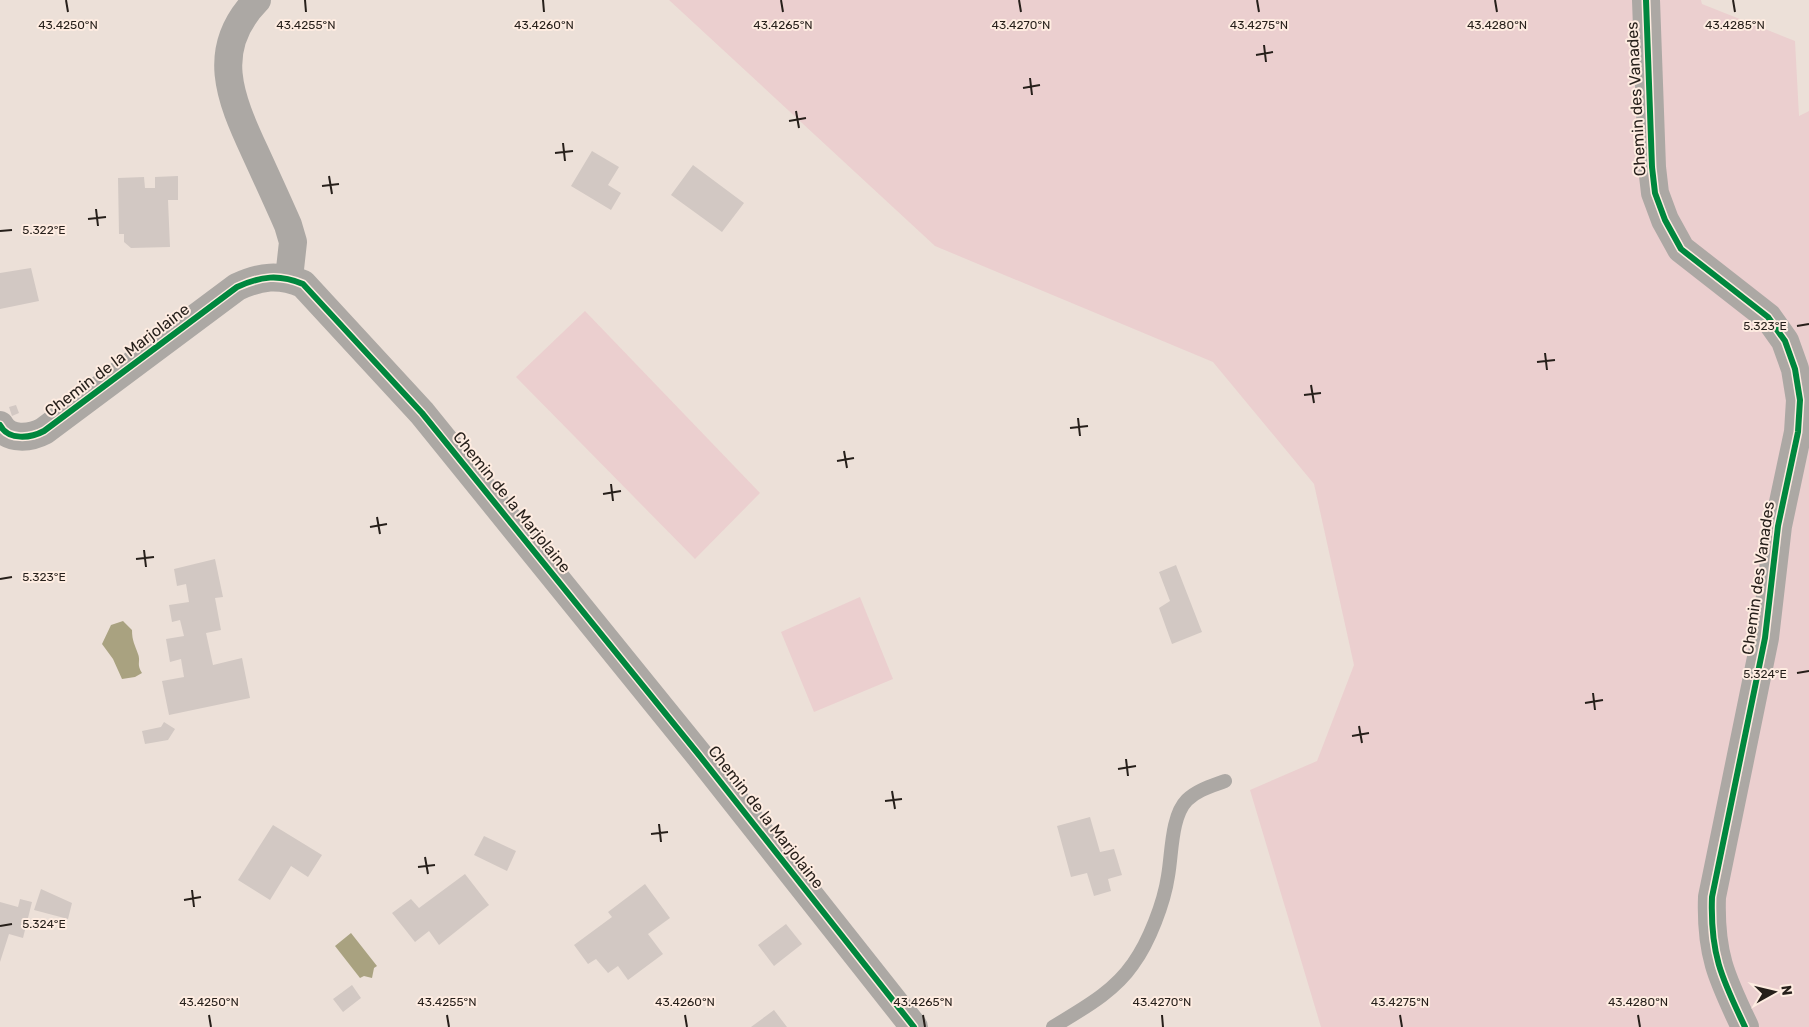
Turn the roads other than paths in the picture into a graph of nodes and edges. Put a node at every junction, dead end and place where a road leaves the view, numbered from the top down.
1 (257, 0) edge
2 (1646, 0) edge
3 (289, 278) junction
4 (0, 425) edge
5 (1225, 781) dead end
6 (914, 1027) edge
7 (1053, 1027) edge
8 (1745, 1027) edge

1 - 3 street
2 - 8 street, Chemin des Vanades
3 - 4 street, Chemin de la Marjolaine
3 - 6 street, Chemin de la Marjolaine
5 - 7 lane

